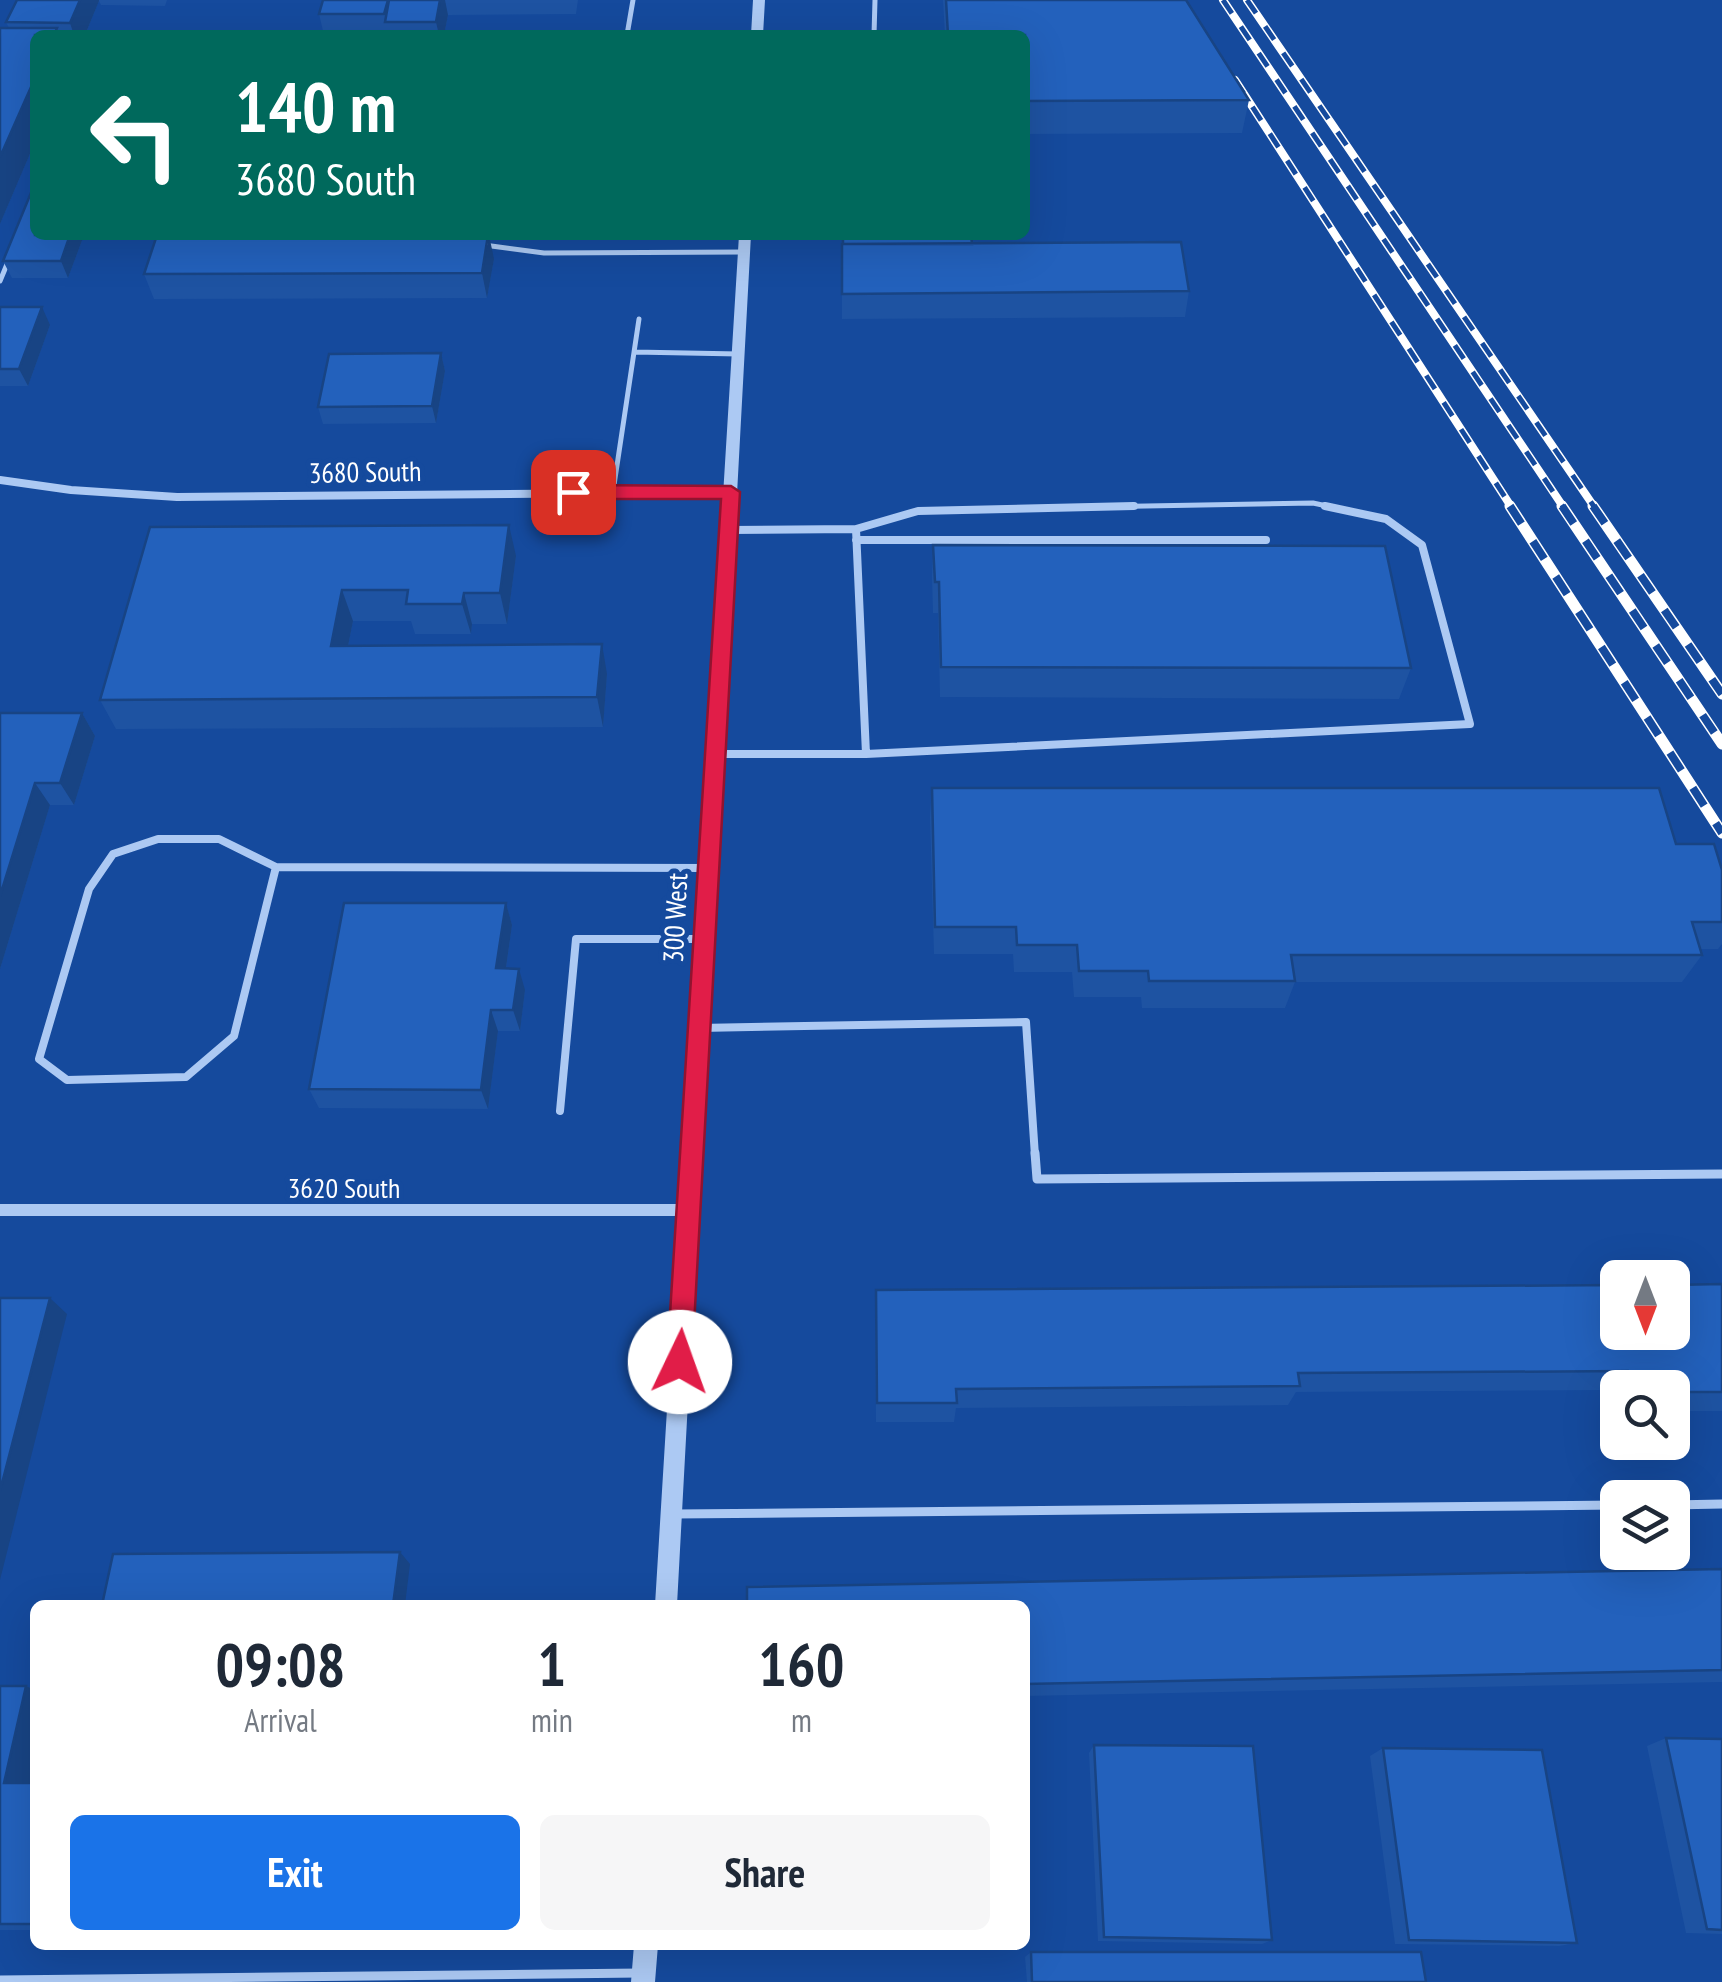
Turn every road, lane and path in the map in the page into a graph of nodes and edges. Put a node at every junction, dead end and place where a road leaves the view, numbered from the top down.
1 (633, 0) edge
2 (759, 0) edge
3 (875, 0) edge
4 (628, 30) edge
5 (757, 30) edge
6 (874, 30) edge
7 (482, 244) edge
8 (745, 244) edge
9 (13, 248) edge
10 (0, 281) edge
11 (638, 319) dead end
12 (634, 352) junction
13 (738, 354) junction
14 (0, 480) edge
15 (612, 492) junction
16 (731, 492) junction
17 (856, 529) junction
18 (728, 530) junction
19 (856, 540) junction
20 (1266, 540) dead end
21 (715, 754) junction
22 (866, 754) junction
23 (276, 867) junction
24 (708, 868) junction
25 (704, 939) junction
26 (699, 1028) junction
27 (560, 1111) dead end
28 (1722, 1174) edge
29 (0, 1210) edge
30 (688, 1210) junction
31 (1722, 1504) edge
32 (1600, 1505) edge
33 (1690, 1505) edge
34 (671, 1514) junction
35 (666, 1600) edge
36 (646, 1950) edge
37 (644, 1977) edge
38 (472, 1978) edge
39 (0, 1980) edge

1 - 4 lane
2 - 5 street
3 - 6 lane
7 - 8 lane
8 - 13 street, 300 West
9 - 10 lane
11 - 12 lane
12 - 13 lane
12 - 15 lane
13 - 16 street, 300 West
14 - 15 street, 3680 South
15 - 16 street, 3680 South
16 - 18 street, 300 West
17 - 18 lane
17 - 19 lane
17 - 22 lane
18 - 21 street, 300 West
19 - 20 lane
19 - 22 lane
21 - 22 lane
21 - 24 street, 300 West
23 - 23 lane
23 - 24 lane
24 - 25 street, 300 West
25 - 26 street, 300 West
25 - 27 lane
26 - 28 lane
26 - 30 street, 300 West
29 - 30 street, 3620 South
30 - 34 street, 300 West
31 - 33 lane
32 - 34 lane
34 - 35 street, 300 West
36 - 37 street
37 - 38 lane
38 - 39 lane

